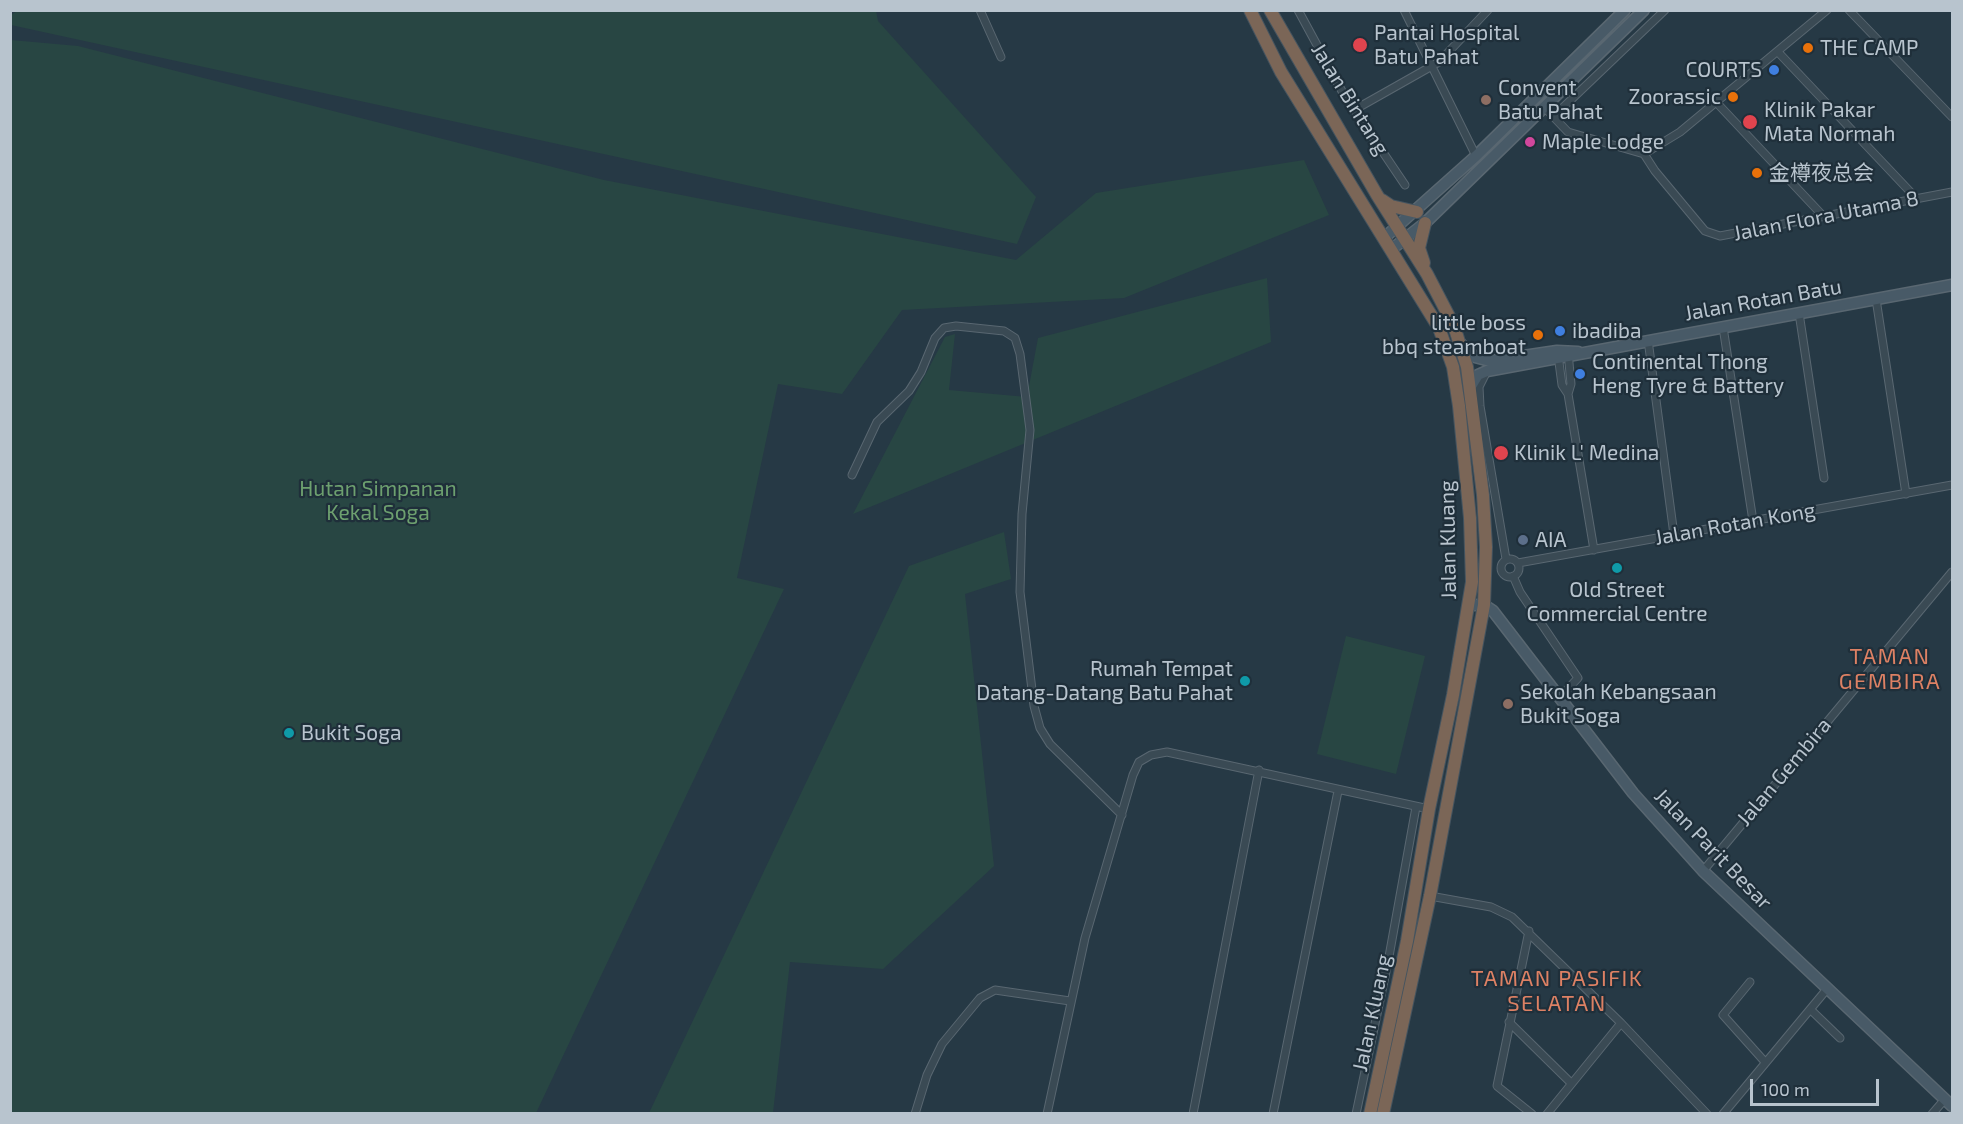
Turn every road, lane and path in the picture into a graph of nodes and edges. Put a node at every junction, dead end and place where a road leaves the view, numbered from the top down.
1 (980, 10) edge
2 (1250, 10) edge
3 (1270, 10) edge
4 (1298, 10) edge
5 (1404, 10) edge
6 (1488, 10) edge
7 (1625, 10) edge
8 (1644, 10) edge
9 (1665, 10) edge
10 (1827, 10) edge
11 (1849, 10) edge
12 (1778, 52) junction
13 (1001, 57) dead end
14 (1431, 67) junction
15 (1716, 102) junction
16 (1544, 107) junction
17 (1354, 110) junction
18 (1552, 117) junction
19 (1953, 117) edge
20 (1644, 154) junction
21 (1476, 156) junction
22 (1405, 185) dead end
23 (1953, 192) edge
24 (1377, 195) junction
25 (1917, 199) junction
26 (1417, 212) junction
27 (1824, 217) junction
28 (1425, 223) junction
29 (1398, 227) junction
30 (1384, 238) junction
31 (1405, 240) junction
32 (1392, 249) junction
33 (1427, 274) junction
34 (1953, 285) edge
35 (1876, 299) junction
36 (1799, 313) junction
37 (1724, 327) junction
38 (1648, 340) junction
39 (1460, 343) junction
40 (1563, 354) junction
41 (1487, 371) junction
42 (1470, 388) junction
43 (852, 475) dead end
44 (1824, 478) dead end
45 (1953, 485) edge
46 (1906, 494) junction
47 (1753, 521) junction
48 (1674, 535) junction
49 (1594, 550) junction
50 (1506, 560) junction
51 (1518, 563) junction
52 (1953, 572) edge
53 (1513, 576) junction
54 (1469, 605) junction
55 (1484, 605) junction
56 (1561, 696) junction
57 (1259, 770) junction
58 (1450, 785) junction
59 (1338, 791) junction
60 (1423, 808) junction
61 (1122, 815) junction
62 (1706, 867) junction
63 (1430, 896) junction
64 (1529, 931) junction
65 (1750, 982) dead end
66 (1827, 989) junction
67 (1070, 1000) junction
68 (1811, 1010) junction
69 (1509, 1022) junction
70 (1621, 1023) junction
71 (1840, 1038) dead end
72 (1765, 1062) junction
73 (1571, 1083) junction
74 (1367, 1085) junction
75 (1949, 1102) edge
76 (915, 1113) edge
77 (1047, 1113) edge
78 (1193, 1113) edge
79 (1273, 1113) edge
80 (1356, 1113) edge
81 (1370, 1113) edge
82 (1383, 1113) edge
83 (1532, 1113) edge
84 (1547, 1113) edge
85 (1707, 1113) edge
86 (1723, 1113) edge
87 (1932, 1113) edge

1 - 13 street
2 - 30 highway, Jalan Kluang
3 - 24 highway, Jalan Kluang
4 - 17 street, Jalan Bintang
5 - 14 street
6 - 14 street
7 - 21 street
8 - 16 street
9 - 18 street
10 - 12 street
11 - 19 street
12 - 15 street
12 - 25 street
14 - 17 street
14 - 21 street
15 - 20 street
15 - 27 street
16 - 18 street
16 - 28 street
17 - 22 street, Jalan Bintang
18 - 20 street
20 - 27 street, Jalan Flora Utama 8
21 - 26 street
23 - 25 street, Jalan Flora Utama 8
24 - 26 highway
24 - 29 highway, Jalan Kluang
25 - 27 street, Jalan Flora Utama 8
26 - 29 street
28 - 31 street
28 - 33 highway
29 - 30 street
29 - 31 highway, Jalan Kluang
30 - 32 highway, Jalan Kluang
31 - 32 street
31 - 33 highway, Jalan Kluang
32 - 54 highway, Jalan Kluang
33 - 39 highway, Jalan Kluang
34 - 35 street, Jalan Rotan Batu
35 - 36 street, Jalan Rotan Batu
35 - 46 street
36 - 37 street, Jalan Rotan Batu
36 - 44 street
37 - 38 street, Jalan Rotan Batu
37 - 47 street
38 - 40 street, Jalan Rotan Batu
38 - 48 street
39 - 40 street, Jalan Rotan Batu
39 - 42 highway, Jalan Kluang
40 - 41 street, Jalan Rotan Batu
40 - 49 street
41 - 42 street
41 - 50 street
42 - 55 highway, Jalan Kluang
43 - 61 street
45 - 46 street, Jalan Rotan Kong
46 - 47 street, Jalan Rotan Kong
47 - 48 street, Jalan Rotan Kong
48 - 49 street, Jalan Rotan Kong
49 - 51 street, Jalan Rotan Kong
50 - 51 street
50 - 53 street
51 - 53 street
52 - 62 street, Jalan Gembira
53 - 56 street
54 - 55 street
54 - 60 highway, Jalan Kluang
55 - 56 street, Jalan Parit Besar
55 - 58 highway, Jalan Kluang
56 - 62 street, Jalan Parit Besar
57 - 59 street
57 - 61 street
57 - 78 street
58 - 60 highway
58 - 63 highway, Jalan Kluang
59 - 60 street
59 - 79 street
60 - 74 highway, Jalan Kluang
61 - 67 street
62 - 66 street, Jalan Parit Besar
63 - 64 street
63 - 82 highway, Jalan Kluang
64 - 69 street
64 - 70 street
65 - 72 street
66 - 68 street
66 - 75 street, Jalan Parit Besar
67 - 76 street
67 - 77 street
68 - 71 street
68 - 72 street
69 - 73 street
69 - 83 street
70 - 73 street
70 - 85 street
72 - 86 street
73 - 84 street
74 - 80 street
74 - 81 highway, Jalan Kluang
75 - 87 street

